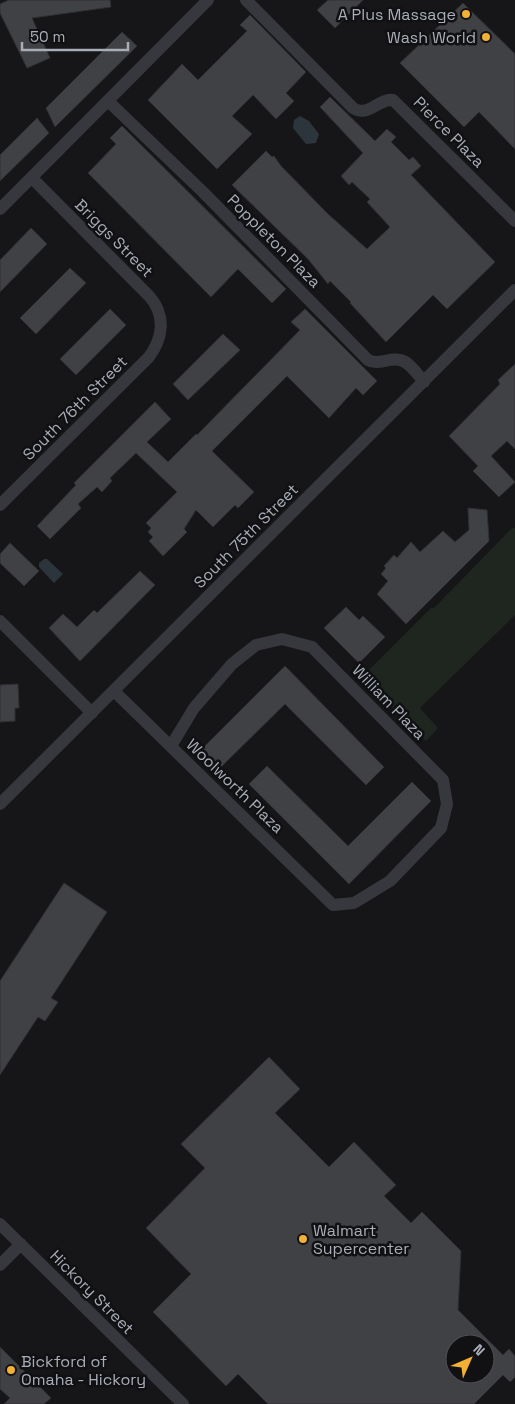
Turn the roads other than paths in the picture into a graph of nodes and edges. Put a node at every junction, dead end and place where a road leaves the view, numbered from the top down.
1 (208, 0) edge
2 (246, 0) edge
3 (108, 101) junction
4 (32, 178) junction
5 (0, 209) edge
6 (515, 221) edge
7 (515, 290) edge
8 (162, 327) joint
9 (424, 382) junction
10 (0, 505) edge
11 (0, 621) edge
12 (114, 691) junction
13 (92, 713) junction
14 (171, 746) junction
15 (0, 804) edge
16 (333, 905) joint
17 (0, 1224) edge
18 (21, 1244) junction
19 (0, 1265) edge
20 (183, 1404) edge

1 - 3 street
2 - 6 street, Pierce Plaza
3 - 4 street
3 - 9 street, Poppleton Plaza
4 - 5 street
4 - 8 street, Briggs Street
7 - 9 street, South 75th Street
8 - 10 street, South 76th Street
9 - 12 street, South 75th Street
11 - 13 street
12 - 13 street, South 75th Street
12 - 14 street, Woolworth Plaza
13 - 15 street, South 75th Street
14 - 16 street, Woolworth Plaza
14 - 16 street, William Plaza
17 - 18 street, Hickory Street
18 - 19 street
18 - 20 street, Hickory Street

